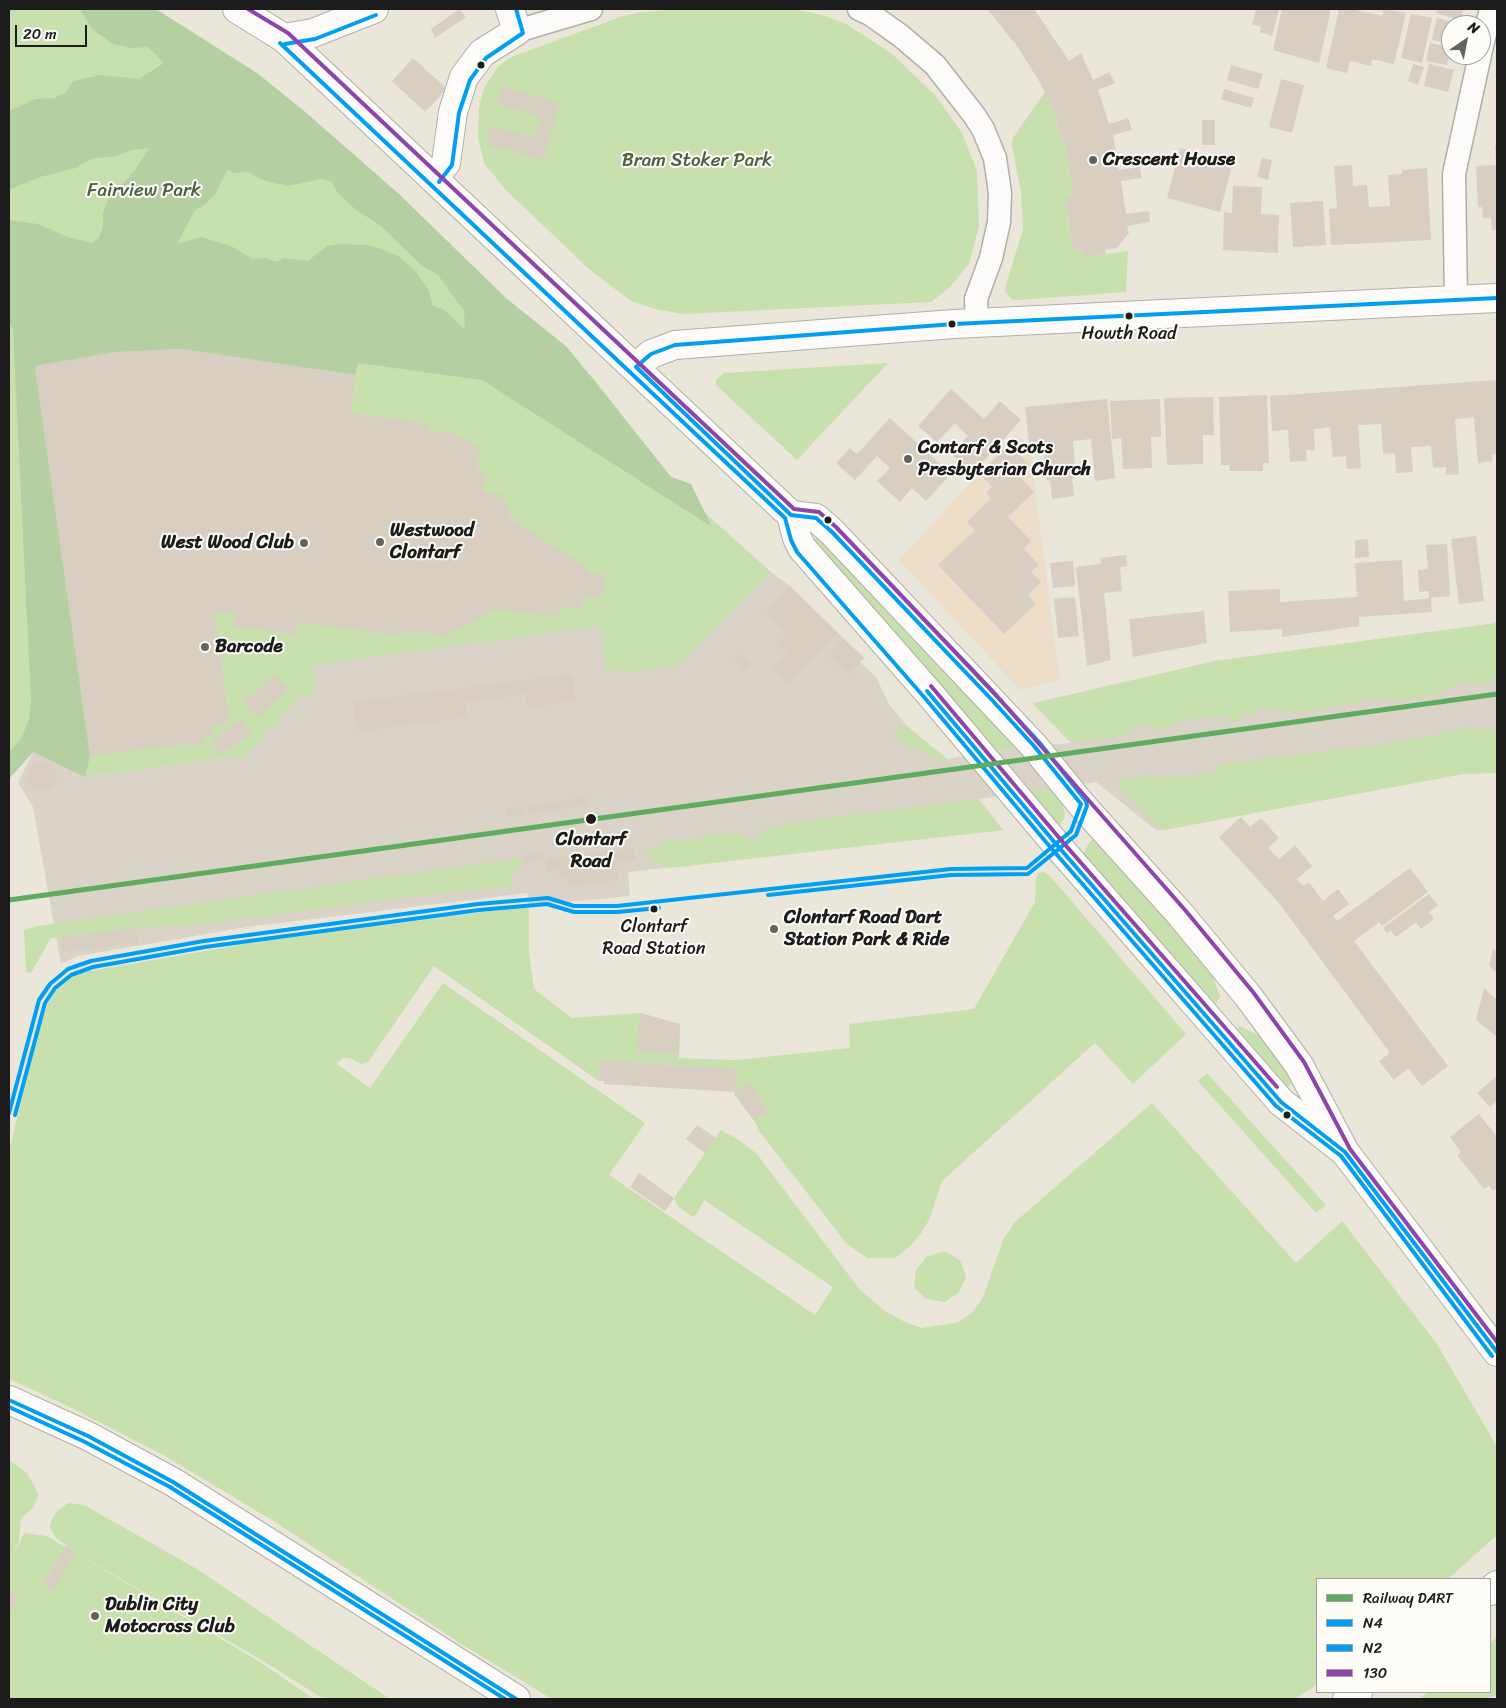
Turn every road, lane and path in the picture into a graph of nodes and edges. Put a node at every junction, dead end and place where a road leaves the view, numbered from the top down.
1 (237, 9) edge
2 (374, 9) edge
3 (591, 9) edge
4 (859, 9) edge
5 (514, 20) edge
6 (284, 38) junction
7 (1478, 65) edge
8 (434, 178) junction
9 (1497, 298) edge
10 (1456, 300) junction
11 (977, 323) junction
12 (636, 367) junction
13 (791, 515) junction
14 (1345, 1152) junction
15 (1497, 1352) edge
16 (9, 1400) edge
17 (516, 1699) edge

1 - 6 main road
2 - 6 main road
3 - 5 street
4 - 11 street
5 - 8 main road
6 - 8 main road
7 - 10 street
8 - 12 main road
9 - 10 main road
10 - 11 main road
11 - 12 main road
12 - 13 main road
13 - 14 main road
13 - 14 main road
14 - 15 main road
16 - 17 main road

